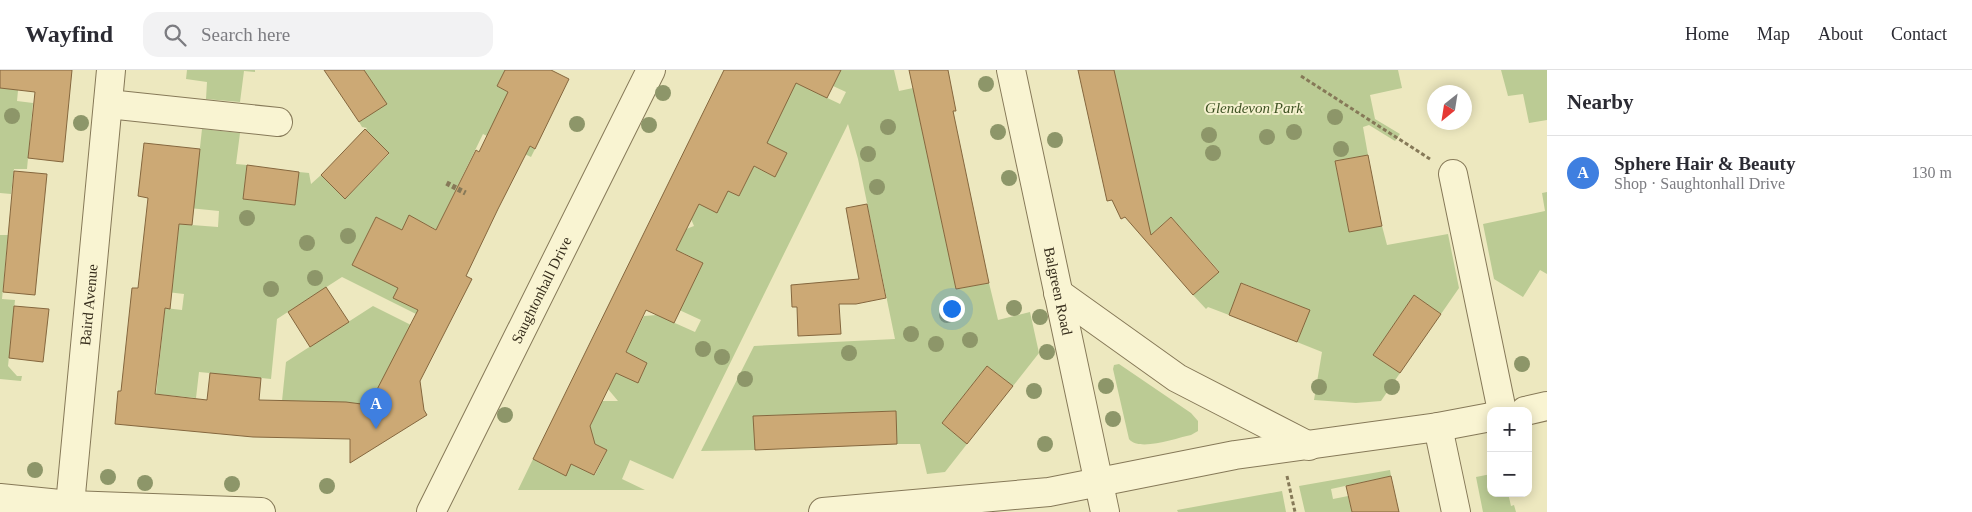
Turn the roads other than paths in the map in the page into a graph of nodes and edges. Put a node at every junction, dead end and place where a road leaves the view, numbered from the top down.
1 (111, 70) edge
2 (651, 70) edge
3 (1011, 70) edge
4 (108, 104) junction
5 (278, 122) dead end
6 (1453, 174) road end
7 (1058, 293) junction
8 (1547, 406) edge
9 (1501, 407) edge
10 (1532, 409) edge
11 (1487, 419) edge
12 (1438, 427) junction
13 (1309, 446) junction
14 (1099, 481) junction
15 (0, 498) edge
16 (70, 505) junction
17 (261, 512) edge
18 (431, 512) edge
19 (823, 512) edge
20 (1105, 512) edge
21 (1456, 512) edge

1 - 4 street, Baird Avenue
2 - 18 street, Saughtonhall Drive
3 - 7 street, Balgreen Road
4 - 5 street
4 - 16 street, Baird Avenue
6 - 9 street
7 - 13 street
7 - 14 street, Balgreen Road
8 - 10 street
11 - 12 street
12 - 13 street
12 - 21 street
13 - 14 street
14 - 19 street
14 - 20 street, Balgreen Road
15 - 16 street
16 - 17 street

